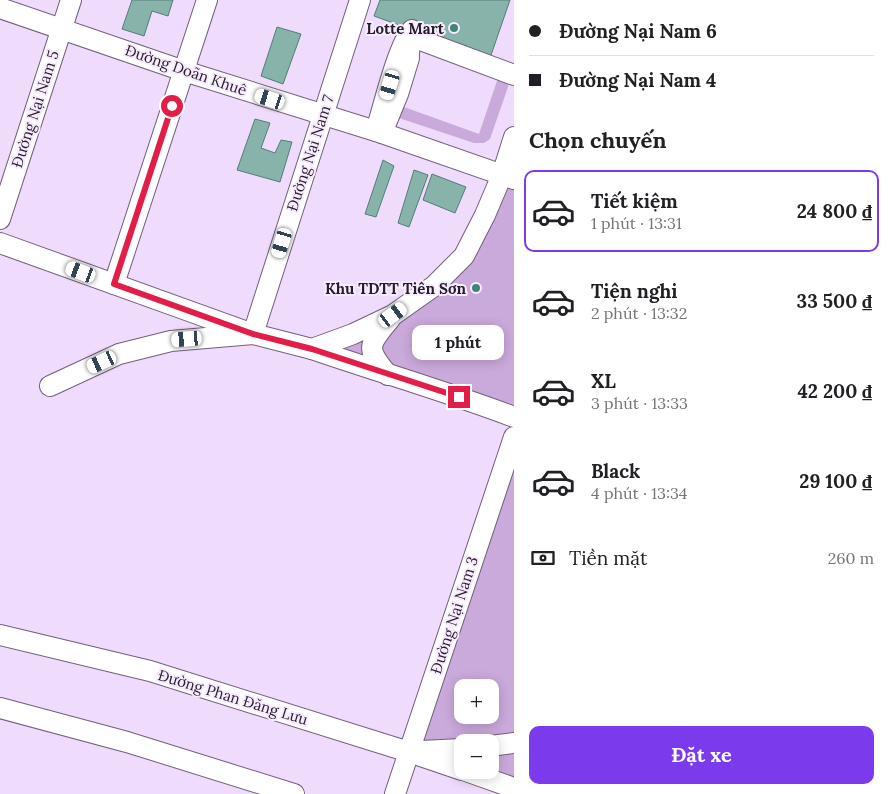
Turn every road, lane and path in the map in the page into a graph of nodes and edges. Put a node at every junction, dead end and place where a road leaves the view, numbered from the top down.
1 (71, 0) edge
2 (207, 0) edge
3 (360, 0) edge
4 (0, 8) edge
5 (63, 28) junction
6 (184, 71) junction
7 (514, 75) edge
8 (322, 115) junction
9 (379, 132) junction
10 (514, 137) edge
11 (508, 177) edge
12 (0, 218) edge
13 (0, 243) edge
14 (114, 284) junction
15 (164, 303) junction
16 (393, 315) junction
17 (253, 334) junction
18 (171, 340) junction
19 (312, 349) junction
20 (388, 375) junction
21 (50, 386) dead end
22 (514, 417) edge
23 (514, 437) edge
24 (0, 635) edge
25 (0, 708) edge
26 (514, 743) edge
27 (499, 745) edge
28 (454, 749) edge
29 (409, 752) junction
30 (454, 767) edge
31 (488, 779) edge
32 (514, 788) edge
33 (294, 794) edge
34 (394, 794) edge

1 - 5 street, Đường Nại Nam 5
2 - 6 street
3 - 8 street, Đường Nại Nam 7
4 - 5 street, Đường Doãn Khuê
5 - 6 street, Đường Doãn Khuê
5 - 12 street, Đường Nại Nam 5
6 - 8 street, Đường Doãn Khuê
6 - 14 street
7 - 9 street
8 - 9 street, Đường Doãn Khuê
8 - 17 street, Đường Nại Nam 7
9 - 11 street, Đường Doãn Khuê
10 - 11 street
11 - 16 street
13 - 14 street
14 - 15 street
15 - 17 street
15 - 18 street
16 - 19 street
16 - 20 street
17 - 18 street
17 - 19 street
18 - 21 street
19 - 20 street
20 - 22 street
23 - 29 street, Đường Nại Nam 3
24 - 29 street, Đường Phan Đăng Lưu
25 - 33 street
26 - 27 street
28 - 29 street
29 - 30 street, Đường Phan Đăng Lưu
29 - 34 street, Đường Nại Nam 3
31 - 32 street, Đường Phan Đăng Lưu

